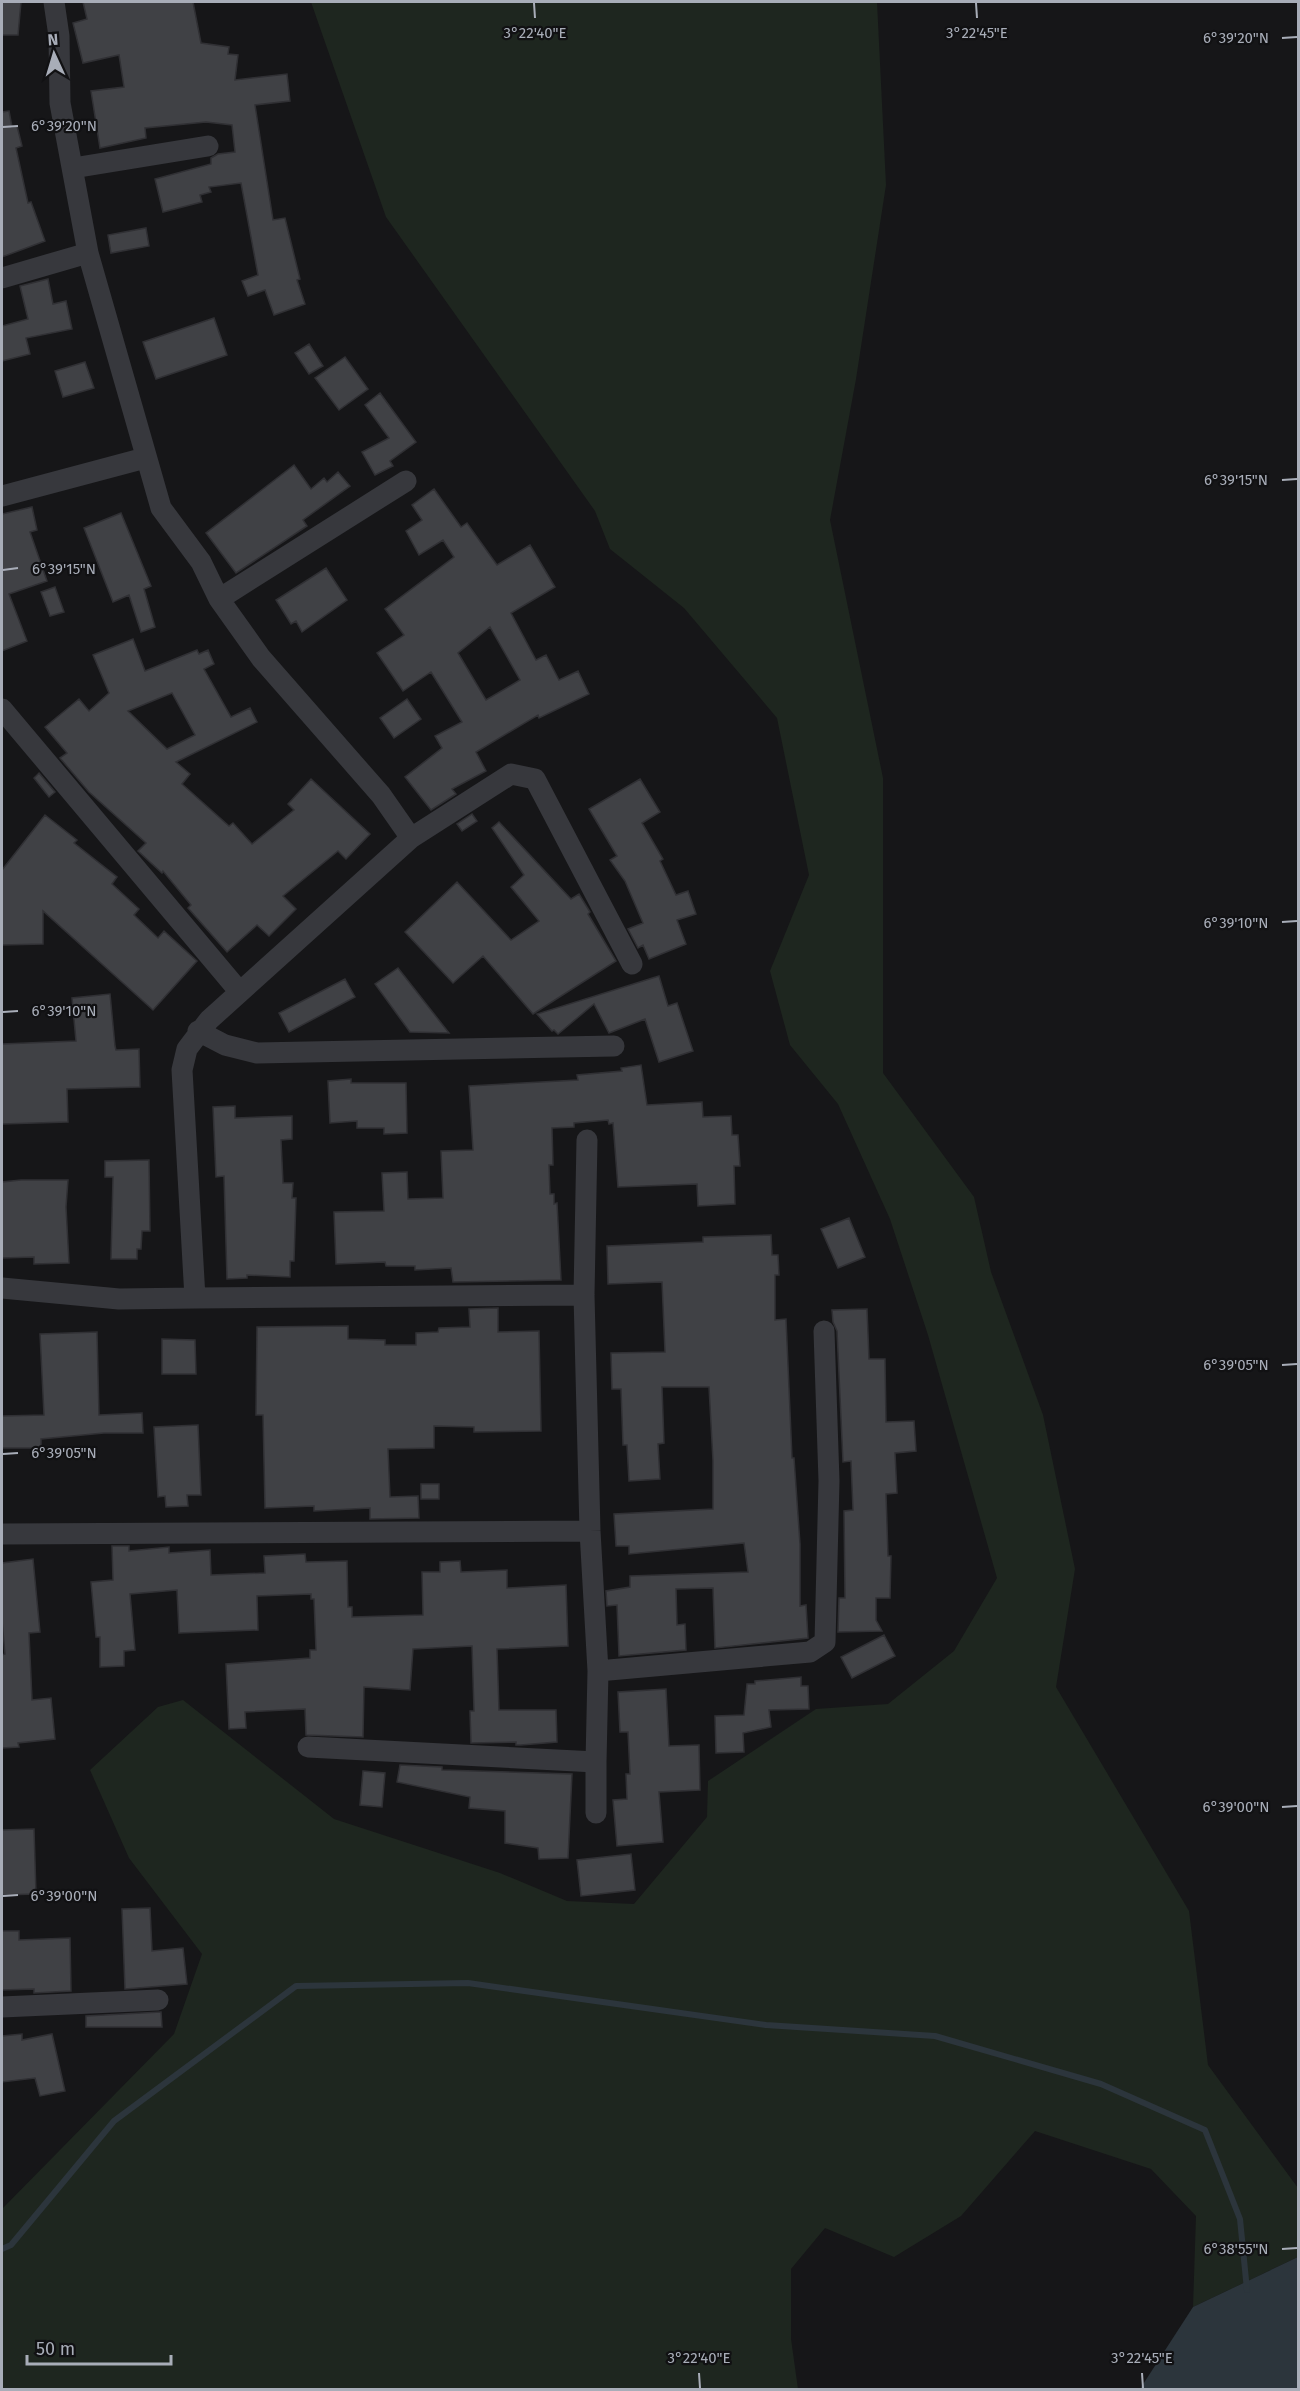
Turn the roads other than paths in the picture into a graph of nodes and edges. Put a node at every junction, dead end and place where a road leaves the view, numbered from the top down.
1 (54, 2) edge
2 (208, 146) dead end
3 (73, 168) junction
4 (88, 253) junction
5 (2, 278) edge
6 (145, 458) junction
7 (406, 481) dead end
8 (2, 496) edge
9 (219, 599) junction
10 (2, 710) edge
11 (411, 838) junction
12 (632, 964) dead end
13 (238, 991) junction
14 (198, 1031) junction
15 (614, 1046) dead end
16 (587, 1140) dead end
17 (2, 1288) edge
18 (584, 1295) junction
19 (195, 1298) junction
20 (824, 1331) dead end
21 (590, 1531) junction
22 (2, 1534) edge
23 (598, 1671) junction
24 (308, 1747) dead end
25 (596, 1762) junction
26 (596, 1812) dead end
27 (158, 2000) dead end
28 (2, 2007) edge

1 - 3 street
2 - 3 street
3 - 4 street
4 - 5 street
4 - 6 street
6 - 8 street
6 - 9 street
7 - 9 street
9 - 11 street
10 - 13 street
11 - 12 street
11 - 13 street
13 - 14 street
14 - 15 street
14 - 19 street
16 - 18 street
17 - 19 street
18 - 19 street
18 - 21 street
20 - 23 street
21 - 22 street
21 - 23 street
23 - 25 street
24 - 25 street
25 - 26 street
27 - 28 street

